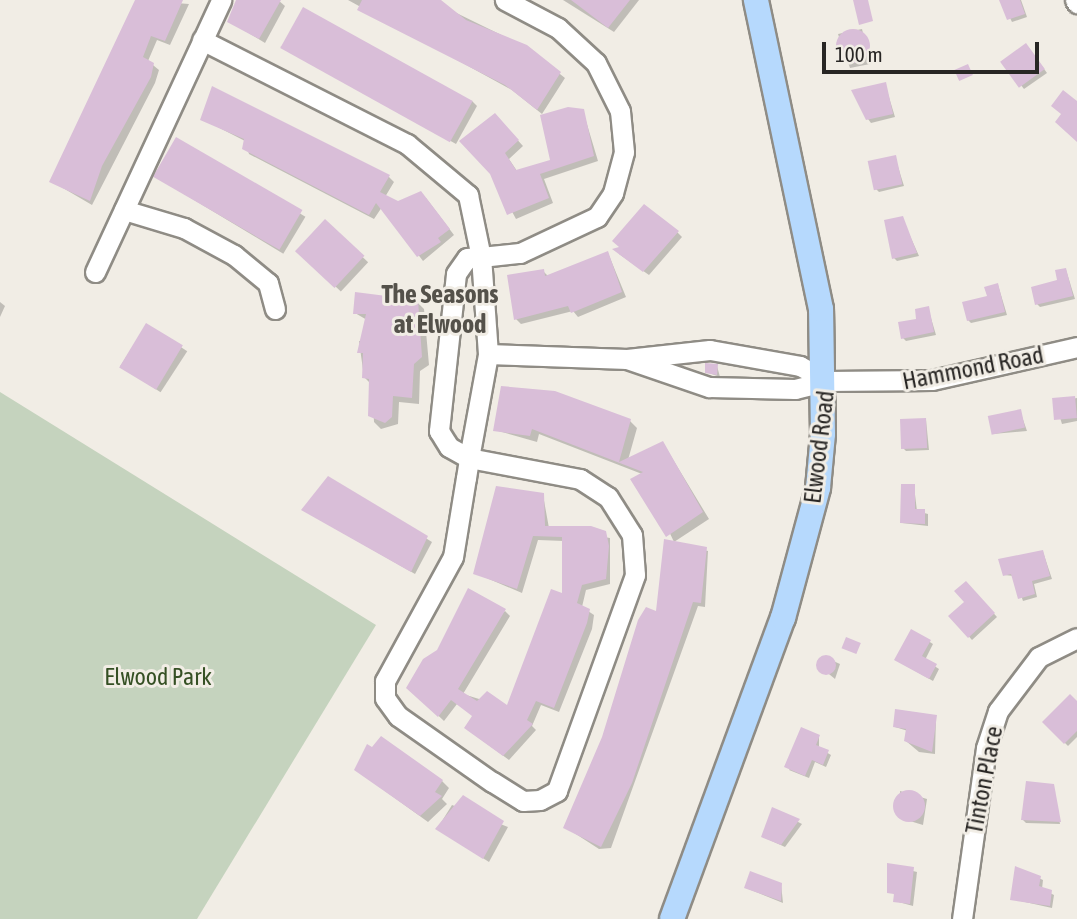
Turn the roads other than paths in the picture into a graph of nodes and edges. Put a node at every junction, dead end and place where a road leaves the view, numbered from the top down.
1 (221, 0) edge
2 (505, 0) edge
3 (756, 0) edge
4 (202, 40) junction
5 (124, 210) junction
6 (481, 257) junction
7 (95, 272) dead end
8 (275, 309) dead end
9 (1077, 347) edge
10 (488, 354) junction
11 (627, 359) junction
12 (827, 381) junction
13 (470, 458) junction
14 (1077, 638) edge
15 (672, 919) edge
16 (962, 919) edge

1 - 4 street
2 - 6 street
3 - 12 main road, Elwood Road
4 - 5 street
4 - 6 street
5 - 7 street
5 - 8 street
6 - 10 street
6 - 13 street
9 - 12 street, Hammond Road
10 - 11 street
10 - 13 street
11 - 12 street
11 - 12 street
12 - 15 main road, Elwood Road
13 - 13 street
14 - 16 street, Tinton Place

